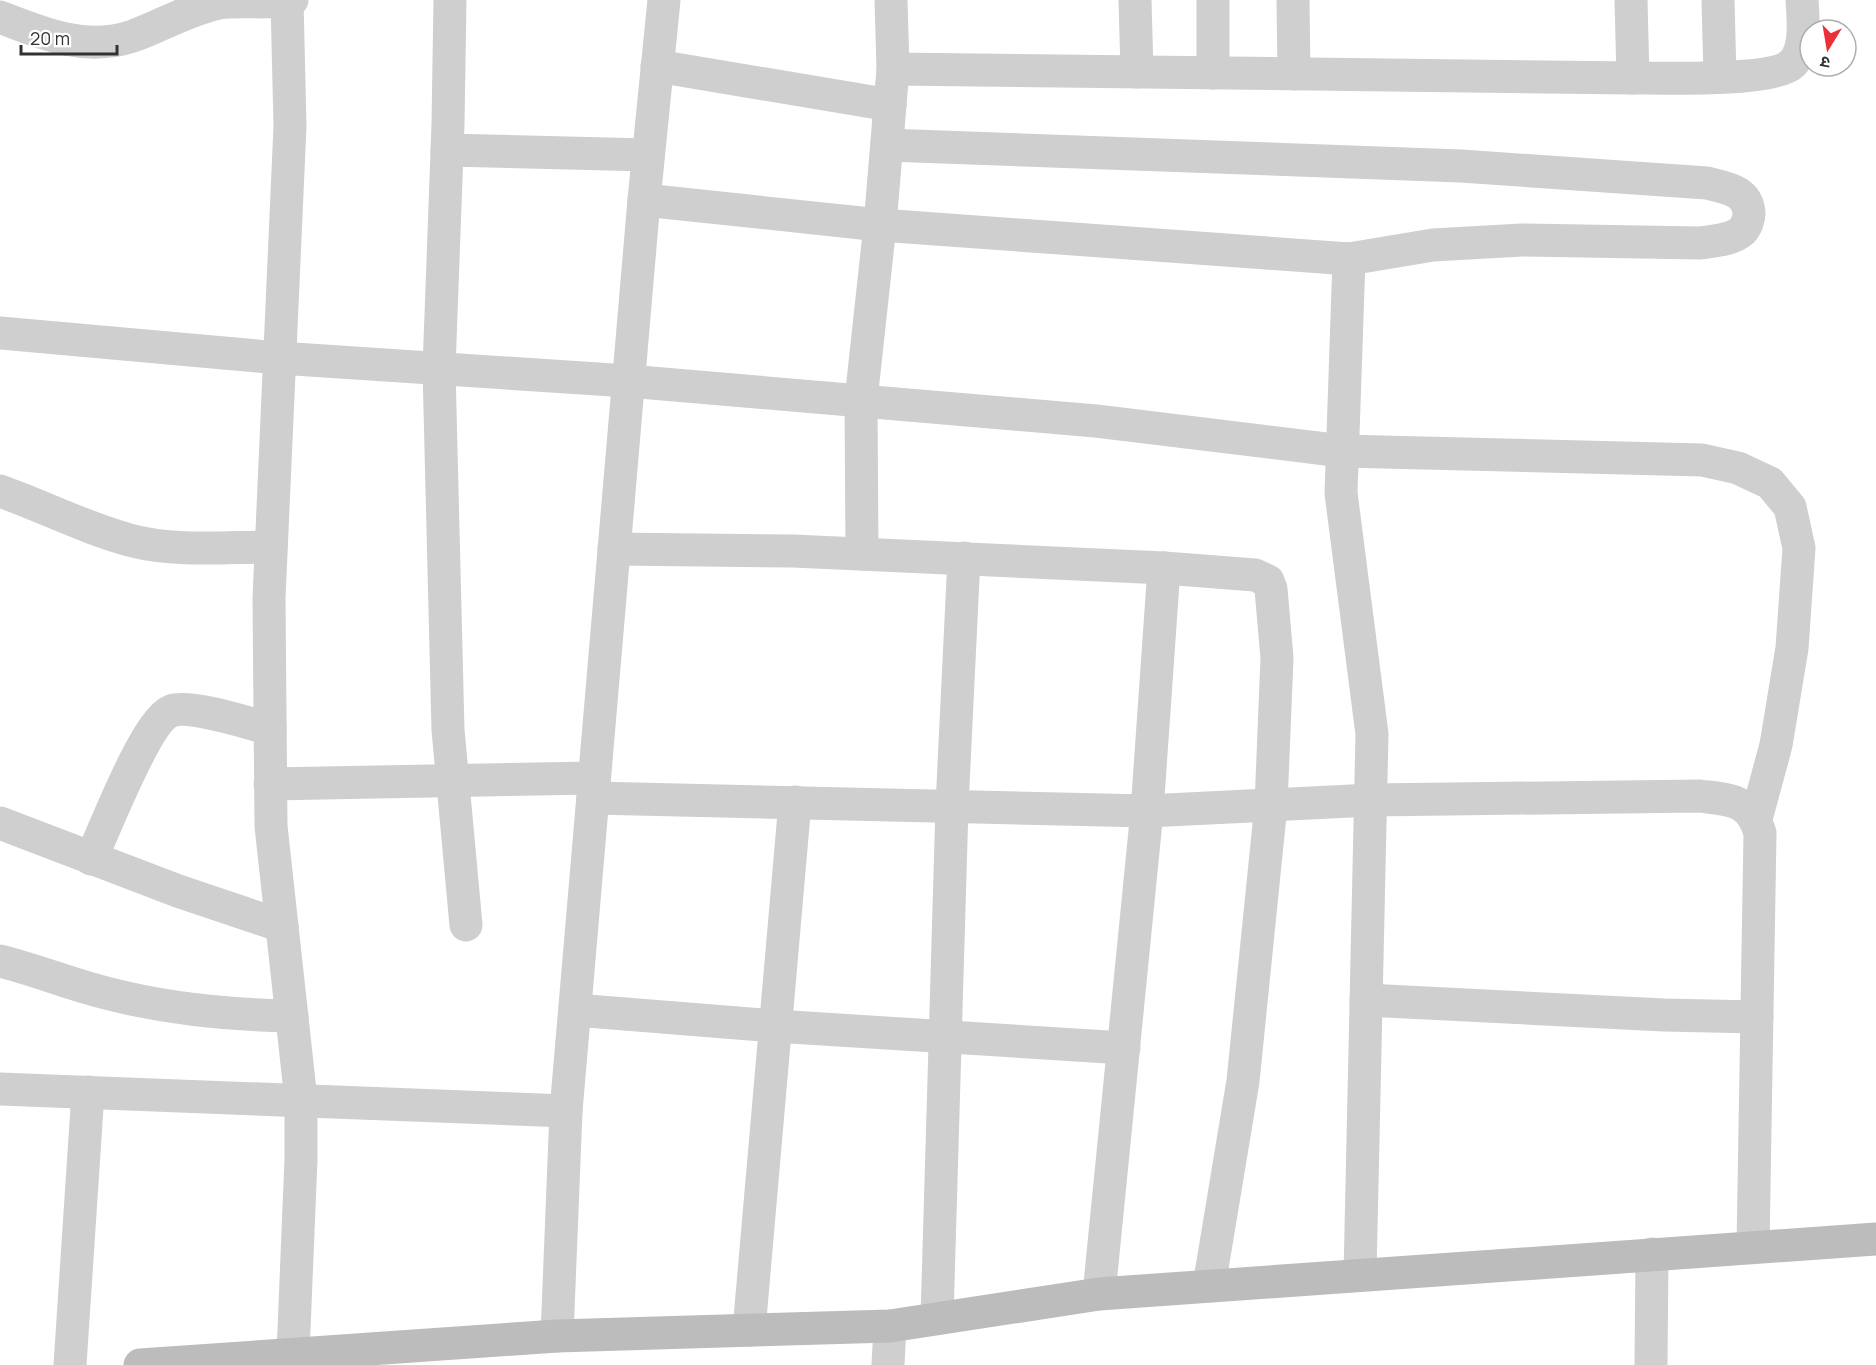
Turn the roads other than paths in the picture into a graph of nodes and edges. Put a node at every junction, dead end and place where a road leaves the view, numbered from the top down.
1 (450, 0) edge
2 (664, 0) edge
3 (891, 0) edge
4 (1135, 0) edge
5 (1213, 0) edge
6 (1293, 0) edge
7 (1631, 0) edge
8 (1718, 0) edge
9 (1802, 0) edge
10 (289, 1) edge
11 (0, 17) edge
12 (657, 66) junction
13 (893, 69) junction
14 (1137, 72) junction
15 (1213, 73) junction
16 (1294, 74) junction
17 (1720, 77) junction
18 (1633, 78) junction
19 (890, 105) junction
20 (887, 145) junction
21 (447, 150) junction
22 (648, 155) junction
23 (644, 200) junction
24 (880, 225) junction
25 (1349, 259) junction
26 (0, 333) edge
27 (279, 358) junction
28 (439, 369) junction
29 (628, 381) junction
30 (861, 400) junction
31 (1342, 451) junction
32 (0, 491) edge
33 (271, 547) junction
34 (614, 549) junction
35 (862, 554) junction
36 (964, 558) junction
37 (1164, 568) junction
38 (270, 729) junction
39 (453, 781) junction
40 (270, 784) junction
41 (594, 788) junction
42 (1371, 800) junction
43 (795, 802) junction
44 (1271, 805) junction
45 (952, 806) junction
46 (1147, 810) junction
47 (1756, 819) junction
48 (0, 823) edge
49 (91, 859) junction
50 (466, 925) dead end
51 (282, 926) junction
52 (0, 961) edge
53 (1366, 1000) junction
54 (575, 1010) junction
55 (292, 1016) junction
56 (1757, 1017) junction
57 (775, 1026) junction
58 (945, 1038) junction
59 (1124, 1048) junction
60 (0, 1089) edge
61 (88, 1092) junction
62 (301, 1100) junction
63 (566, 1112) junction
64 (1876, 1239) edge
65 (1753, 1247) junction
66 (1652, 1254) junction
67 (1360, 1275) junction
68 (1209, 1286) junction
69 (1099, 1294) junction
70 (937, 1318) junction
71 (890, 1326) junction
72 (749, 1330) junction
73 (557, 1336) junction
74 (293, 1354) junction
75 (70, 1365) edge
76 (140, 1365) edge
77 (888, 1365) edge
78 (1651, 1365) edge

1 - 21 street
2 - 12 street
3 - 13 street
4 - 14 street
5 - 15 street
6 - 16 street
7 - 18 street
8 - 17 street
9 - 17 street
10 - 11 street
10 - 27 street
12 - 19 street
12 - 22 street
13 - 14 street
13 - 19 street
14 - 15 street
15 - 16 street
16 - 18 street
17 - 18 street
19 - 20 street
20 - 24 street
20 - 25 street
21 - 22 street
21 - 28 street
22 - 23 street
23 - 24 street
23 - 29 street
24 - 25 street
24 - 30 street
25 - 31 street
26 - 27 street
27 - 28 street
27 - 33 street
28 - 29 street
28 - 39 street
29 - 30 street
29 - 34 street
30 - 31 street
30 - 35 street
31 - 42 street
31 - 47 street
32 - 33 street
33 - 38 street
34 - 35 street
34 - 41 street
35 - 36 street
36 - 37 street
36 - 45 street
37 - 44 street
37 - 46 street
38 - 40 street
38 - 49 street
39 - 40 street
39 - 41 street
39 - 50 street
40 - 51 street
41 - 43 street
41 - 54 street
42 - 44 street
42 - 47 street
42 - 53 street
43 - 45 street
43 - 57 street
44 - 46 street
44 - 68 street
45 - 46 street
45 - 58 street
46 - 59 street
47 - 56 street
48 - 49 street
49 - 51 street
51 - 55 street
52 - 55 street
53 - 56 street
53 - 67 street
54 - 57 street
54 - 63 street
55 - 62 street
56 - 65 street
57 - 58 street
57 - 72 street
58 - 59 street
58 - 70 street
59 - 69 street
60 - 61 street
61 - 62 street
61 - 75 street
62 - 63 street
62 - 74 street
63 - 73 street
64 - 65 main road
65 - 66 main road
66 - 67 main road
66 - 78 street
67 - 68 main road
68 - 69 main road
69 - 70 main road
70 - 71 main road
71 - 72 main road
71 - 77 street
72 - 73 main road
73 - 74 main road
74 - 76 main road

